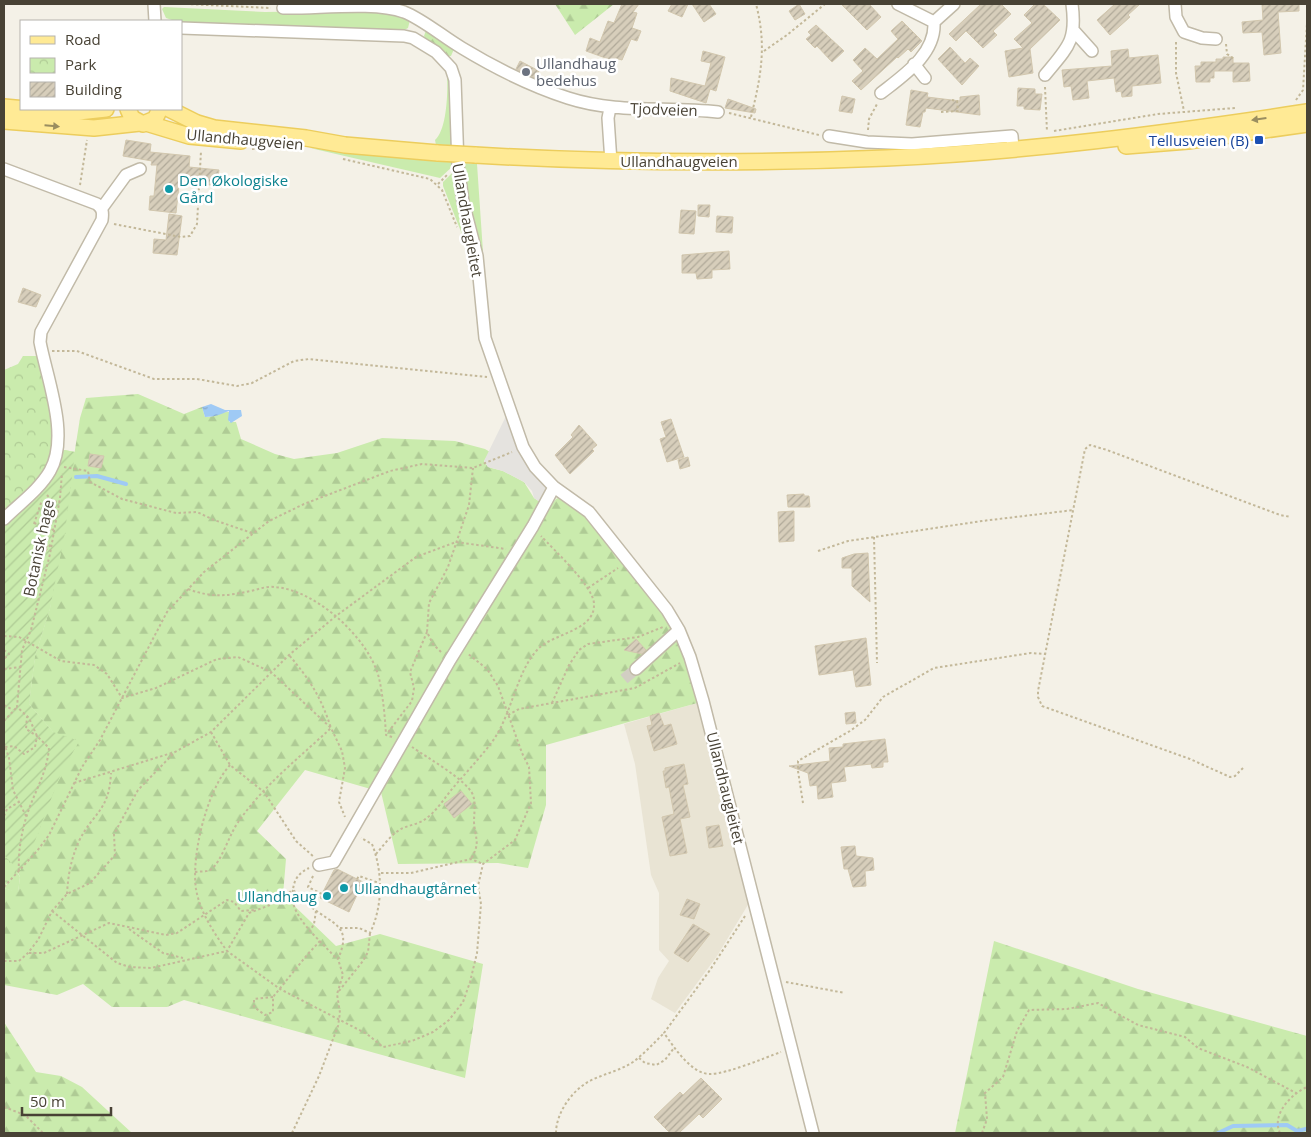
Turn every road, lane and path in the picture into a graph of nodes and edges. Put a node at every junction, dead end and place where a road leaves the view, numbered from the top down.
1 (154, 4) edge
2 (186, 4) edge
3 (756, 4) edge
4 (825, 4) edge
5 (898, 4) edge
6 (954, 4) edge
7 (1072, 4) edge
8 (1175, 4) edge
9 (283, 8) joint
10 (155, 20) edge
11 (420, 22) junction
12 (934, 22) junction
13 (1307, 23) edge
14 (182, 28) edge
15 (1074, 31) junction
16 (413, 38) junction
17 (1221, 39) joint
18 (1176, 42) dead end
19 (463, 49) junction
20 (764, 51) junction
21 (1092, 51) dead end
22 (1234, 59) dead end
23 (914, 64) junction
24 (451, 68) junction
25 (1045, 75) joint
26 (925, 78) dead end
27 (881, 94) joint
28 (1302, 94) dead end
29 (952, 100) dead end
30 (4, 108) edge
31 (610, 108) junction
32 (20, 109) edge
33 (30, 110) edge
34 (97, 110) edge
35 (128, 110) edge
36 (160, 110) edge
37 (171, 110) edge
38 (1212, 110) dead end
39 (718, 112) dead end
40 (941, 112) dead end
41 (1184, 112) junction
42 (1307, 112) edge
43 (740, 114) dead end
44 (751, 117) junction
45 (4, 120) edge
46 (143, 123) junction
47 (1307, 124) edge
48 (1048, 132) junction
49 (1038, 133) dead end
50 (829, 136) joint
51 (87, 138) dead end
52 (867, 142) junction
53 (201, 148) dead end
54 (1013, 149) junction
55 (344, 152) junction
56 (611, 162) junction
57 (4, 169) edge
58 (140, 169) dead end
59 (448, 175) dead end
60 (438, 184) junction
61 (79, 197) junction
62 (102, 208) junction
63 (102, 220) junction
64 (458, 232) dead end
65 (42, 352) junction
66 (500, 378) junction
67 (523, 447) junction
68 (473, 468) junction
69 (38, 486) junction
70 (554, 487) junction
71 (47, 495) junction
72 (59, 502) junction
73 (59, 506) junction
74 (65, 506) dead end
75 (1074, 510) junction
76 (1291, 517) dead end
77 (4, 519) edge
78 (532, 526) junction
79 (44, 527) dead end
80 (54, 529) junction
81 (47, 532) dead end
82 (252, 533) junction
83 (874, 537) junction
84 (456, 542) junction
85 (42, 543) dead end
86 (52, 544) junction
87 (48, 548) junction
88 (818, 550) dead end
89 (517, 551) junction
90 (40, 558) dead end
91 (628, 562) junction
92 (587, 588) junction
93 (188, 589) junction
94 (336, 616) junction
95 (677, 626) junction
96 (427, 632) junction
97 (4, 636) edge
98 (26, 641) junction
99 (458, 646) junction
100 (4, 650) edge
101 (1045, 654) junction
102 (289, 655) junction
103 (690, 657) junction
104 (4, 659) edge
105 (450, 660) junction
106 (877, 663) dead end
107 (21, 667) junction
108 (4, 669) edge
109 (636, 669) tunnel mouth
110 (271, 672) junction
111 (122, 698) junction
112 (552, 703) junction
113 (4, 705) edge
114 (17, 707) junction
115 (14, 710) junction
116 (508, 715) junction
117 (27, 717) junction
118 (4, 721) edge
119 (331, 728) junction
120 (211, 732) junction
121 (386, 735) junction
122 (37, 736) junction
123 (403, 741) junction
124 (4, 743) edge
125 (5, 747) junction
126 (175, 752) junction
127 (230, 765) junction
128 (1243, 768) dead end
129 (111, 772) junction
130 (460, 781) junction
131 (74, 783) junction
132 (264, 792) junction
133 (19, 802) junction
134 (803, 803) dead end
135 (4, 816) edge
136 (26, 817) junction
137 (351, 832) junction
138 (312, 854) dead end
139 (376, 854) junction
140 (471, 859) junction
141 (484, 864) junction
142 (319, 865) joint
143 (19, 871) junction
144 (195, 872) junction
145 (380, 873) junction
146 (357, 879) dead end
147 (380, 883) junction
148 (4, 886) edge
149 (308, 887) dead end
150 (293, 890) junction
151 (67, 894) junction
152 (322, 894) dead end
153 (258, 910) junction
154 (52, 911) junction
155 (316, 911) junction
156 (756, 911) junction
157 (205, 915) junction
158 (128, 928) junction
159 (340, 928) junction
160 (310, 931) junction
161 (370, 933) junction
162 (83, 937) junction
163 (320, 941) junction
164 (228, 951) junction
165 (28, 953) junction
166 (186, 959) junction
167 (338, 959) junction
168 (4, 961) edge
169 (7, 963) junction
170 (4, 966) edge
171 (774, 980) junction
172 (280, 989) junction
173 (337, 994) junction
174 (845, 994) dead end
175 (273, 997) junction
176 (338, 1020) junction
177 (664, 1034) junction
178 (674, 1048) junction
179 (790, 1049) junction
180 (638, 1058) junction
181 (1307, 1087) edge
182 (1296, 1093) junction
183 (4, 1107) edge
184 (43, 1133) edge
185 (292, 1133) edge
186 (556, 1133) edge
187 (813, 1133) edge
188 (982, 1133) edge
189 (1280, 1133) edge

1 - 10 street
2 - 9 path
3 - 20 path
4 - 20 path
5 - 12 street
6 - 12 street
7 - 15 street
8 - 17 street
9 - 11 street, Tjodveien
11 - 16 street
11 - 19 street, Tjodveien
12 - 23 street
13 - 28 path
14 - 16 street
15 - 21 street
15 - 25 street
16 - 24 street
17 - 22 path
18 - 41 path
19 - 24 street
19 - 31 street, Tjodveien
20 - 44 path
23 - 26 street
23 - 27 street
24 - 66 street, Ullandhaugleitet
25 - 48 path
27 - 52 path
29 - 40 path
30 - 32 main road
31 - 39 street, Tjodveien
31 - 56 street, Tjodveien
33 - 34 main road
35 - 46 main road
36 - 46 main road
37 - 55 main road, Ullandhaugveien
38 - 41 path
41 - 48 path
42 -> 54 main road, Ullandhaugveien
43 - 44 path
44 - 50 path
45 -> 46 main road, Ullandhaugveien
46 - 55 main road, Ullandhaugveien
47 - 54 main road, Ullandhaugveien
48 - 49 path
50 - 52 street
51 - 61 path
52 - 54 street
53 - 63 path
54 - 56 main road, Ullandhaugveien
55 - 56 main road, Ullandhaugveien, bridge
55 - 60 path
57 - 61 street
58 - 62 street
59 - 60 path
60 - 64 path
61 - 62 street
62 - 63 street
63 - 65 street
65 - 66 path
65 - 69 street
66 - 67 street, Ullandhaugleitet
67 - 68 path
67 - 70 street, Ullandhaugleitet
68 - 82 path
68 - 84 path
69 - 71 path
69 - 77 street
70 - 78 street
70 - 91 street, Ullandhaugleitet
71 - 72 path
71 - 79 path
72 - 73 path, Botanisk hage
72 - 82 path, Botanisk hage
73 - 74 path
73 - 80 path, Botanisk hage
75 - 76 path
75 - 83 path
75 - 101 path
78 - 89 street
78 - 92 path
80 - 81 path
80 - 86 path, Botanisk hage
82 - 93 path
83 - 88 path
83 - 106 path
84 - 89 path
84 - 94 path
84 - 96 path
85 - 87 path
86 - 87 path
86 - 98 path, Botanisk hage
87 - 90 path
89 - 99 street
91 - 92 path
91 - 95 street, Ullandhaugleitet
92 - 116 path
93 - 94 path
93 - 111 path
94 - 102 path
94 - 121 path
95 - 103 street, Ullandhaugleitet
95 - 109 street
95 - 112 path
96 - 105 path
96 - 121 path
97 - 98 path
98 - 107 path, Botanisk hage
98 - 111 path
99 - 105 street
99 - 116 path
100 - 104 path
101 - 128 path
101 - 134 path
102 - 110 path
102 - 119 path
103 - 112 path
103 - 156 street, Ullandhaugleitet
105 - 123 street
107 - 108 path
107 - 114 path, Botanisk hage
110 - 111 path
110 - 119 path
110 - 120 path
111 - 131 path
112 - 116 path
113 - 115 path
114 - 115 path
114 - 117 path
115 - 118 path
116 - 130 path
116 - 141 path
117 - 122 path
117 - 122 path
119 - 132 path
119 - 137 path
120 - 126 path
120 - 127 path
121 - 123 path
122 - 125 path
122 - 136 path
123 - 130 path
123 - 137 street
124 - 125 path
125 - 133 path
126 - 129 path
126 - 151 path
127 - 132 path
127 - 144 path
129 - 131 path
129 - 151 path
130 - 139 path
130 - 140 path
131 - 143 path
132 - 138 path
132 - 144 path
133 - 135 path
133 - 136 path
136 - 143 path
137 - 139 path
137 - 142 street
139 - 145 path
140 - 141 path
140 - 145 path
141 - 176 path
142 - 150 path
143 - 148 path
144 - 157 path
145 - 147 path
146 - 147 path
147 - 161 path
149 - 152 path
150 - 153 path
150 - 155 path
150 - 160 path
151 - 154 path
153 - 157 path
153 - 164 path
154 - 162 path
154 - 165 path
155 - 159 path
155 - 160 path
156 - 171 street, Ullandhaugleitet
156 - 177 path
157 - 158 path
157 - 164 path
158 - 162 path
158 - 166 path
159 - 161 path
159 - 167 path
160 - 163 path
161 - 173 path
162 - 165 path
162 - 166 path
163 - 167 path
163 - 172 path
164 - 166 path
164 - 172 path
165 - 169 path
167 - 173 path
168 - 169 path
169 - 170 path
171 - 174 path
171 - 179 street, Ullandhaugleitet
172 - 175 path
172 - 176 path
173 - 176 path
175 - 175 path
176 - 185 path
177 - 178 path
177 - 180 path
178 - 179 path
178 - 180 path
179 - 187 street, Ullandhaugleitet
180 - 186 path
181 - 182 path
182 - 188 path
182 - 189 path
183 - 184 path

